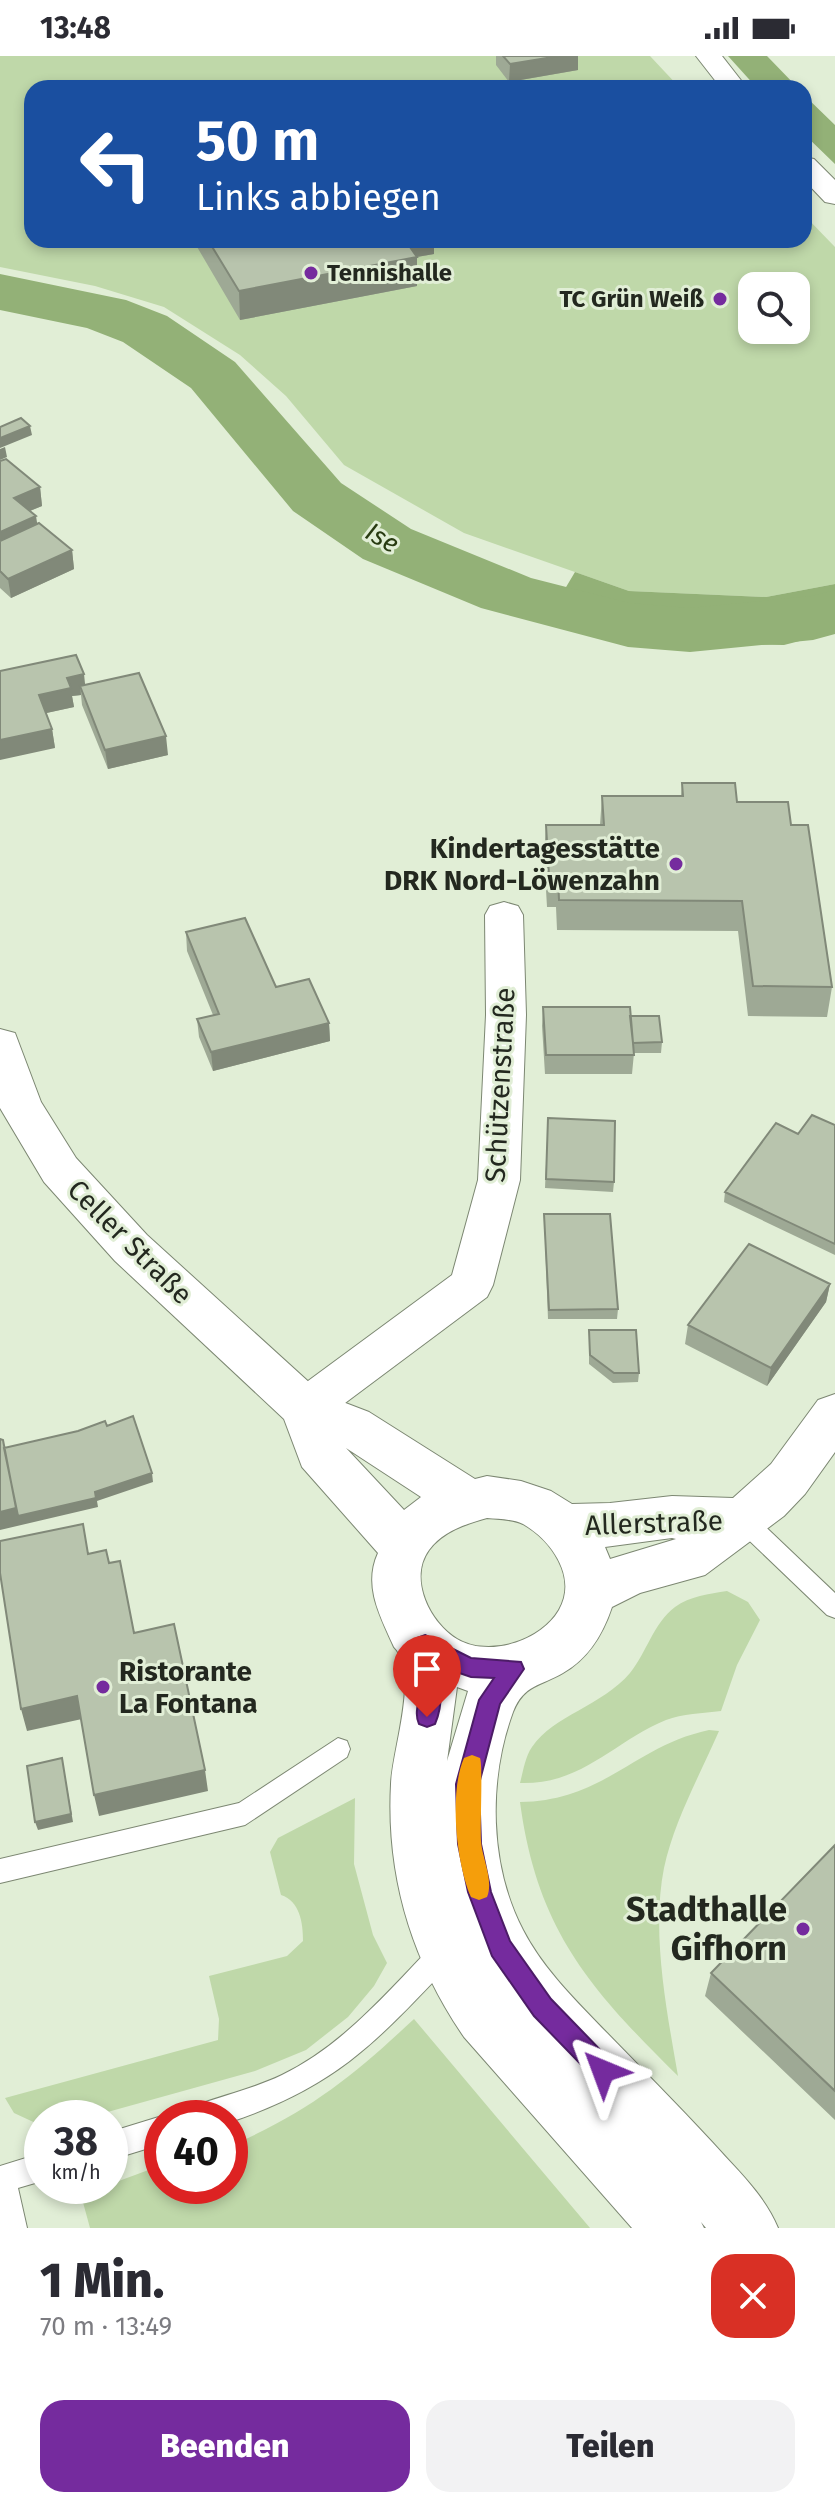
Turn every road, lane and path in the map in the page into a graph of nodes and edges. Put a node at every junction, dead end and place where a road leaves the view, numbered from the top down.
1 (709, 56) edge
2 (728, 80) edge
3 (812, 173) edge
4 (835, 196) edge
5 (504, 915) dead end
6 (0, 1044) edge
7 (10, 1108) edge
8 (305, 1408) junction
9 (835, 1414) edge
10 (466, 1500) junction
11 (743, 1520) junction
12 (565, 1526) junction
13 (403, 1547) junction
14 (591, 1592) junction
15 (835, 1608) edge
16 (425, 1645) junction
17 (513, 1669) junction
18 (338, 1749) dead end
19 (0, 1871) edge
20 (445, 1951) junction
21 (248, 2102) edge
22 (24, 2173) edge
23 (1, 2180) edge
24 (13, 2228) edge
25 (673, 2228) edge
26 (747, 2228) edge

1 - 2 street
3 - 4 street
5 - 8 street, Schützenstraße
6 - 7 street, Celler Straße
7 - 8 street, Celler Straße
8 - 10 street, Celler Straße
8 - 13 street, Celler Straße
9 - 11 street, Allerstraße
10 - 12 street
10 - 13 street
11 - 12 street, Allerstraße
11 - 14 street, Allerstraße
11 - 15 lane
12 - 14 street
13 - 16 street
14 - 17 street
16 - 17 street
16 - 20 street
17 - 26 street
18 - 19 lane
20 - 21 lane
20 - 25 street
22 - 23 lane
23 - 24 lane

